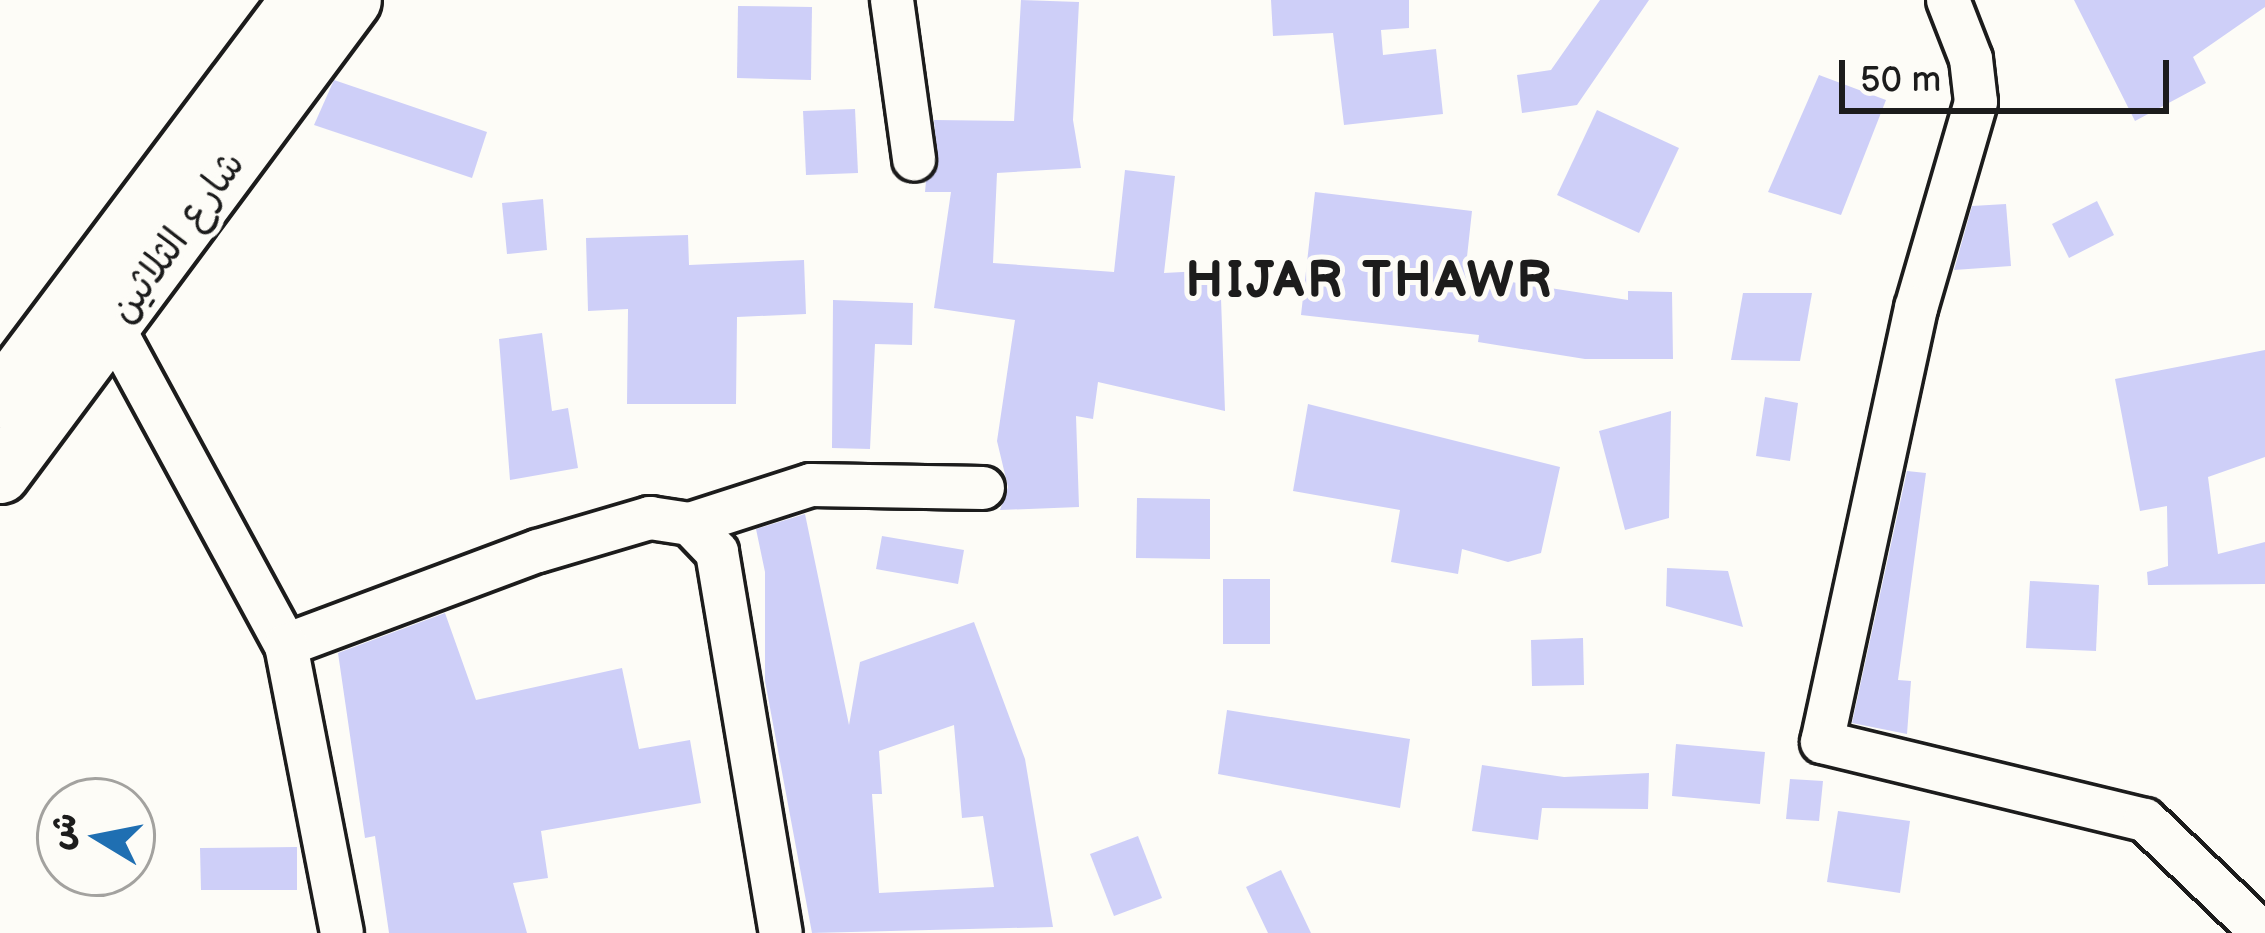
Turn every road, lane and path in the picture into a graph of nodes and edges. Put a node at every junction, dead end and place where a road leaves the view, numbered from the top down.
1 (299, 0) edge
2 (352, 0) edge
3 (892, 0) edge
4 (1948, 0) edge
5 (914, 159) dead end
6 (113, 327) junction
7 (0, 398) edge
8 (0, 474) edge
9 (983, 488) dead end
10 (690, 524) junction
11 (286, 645) junction
12 (342, 933) edge
13 (782, 933) edge
14 (2263, 933) edge

1 - 7 main road, شارع الثلاثين
2 - 6 main road, شارع الثلاثين
3 - 5 street
4 - 14 street
6 - 8 main road, شارع الثلاثين
6 - 11 street
9 - 10 street
10 - 11 street
10 - 13 street
11 - 12 street

